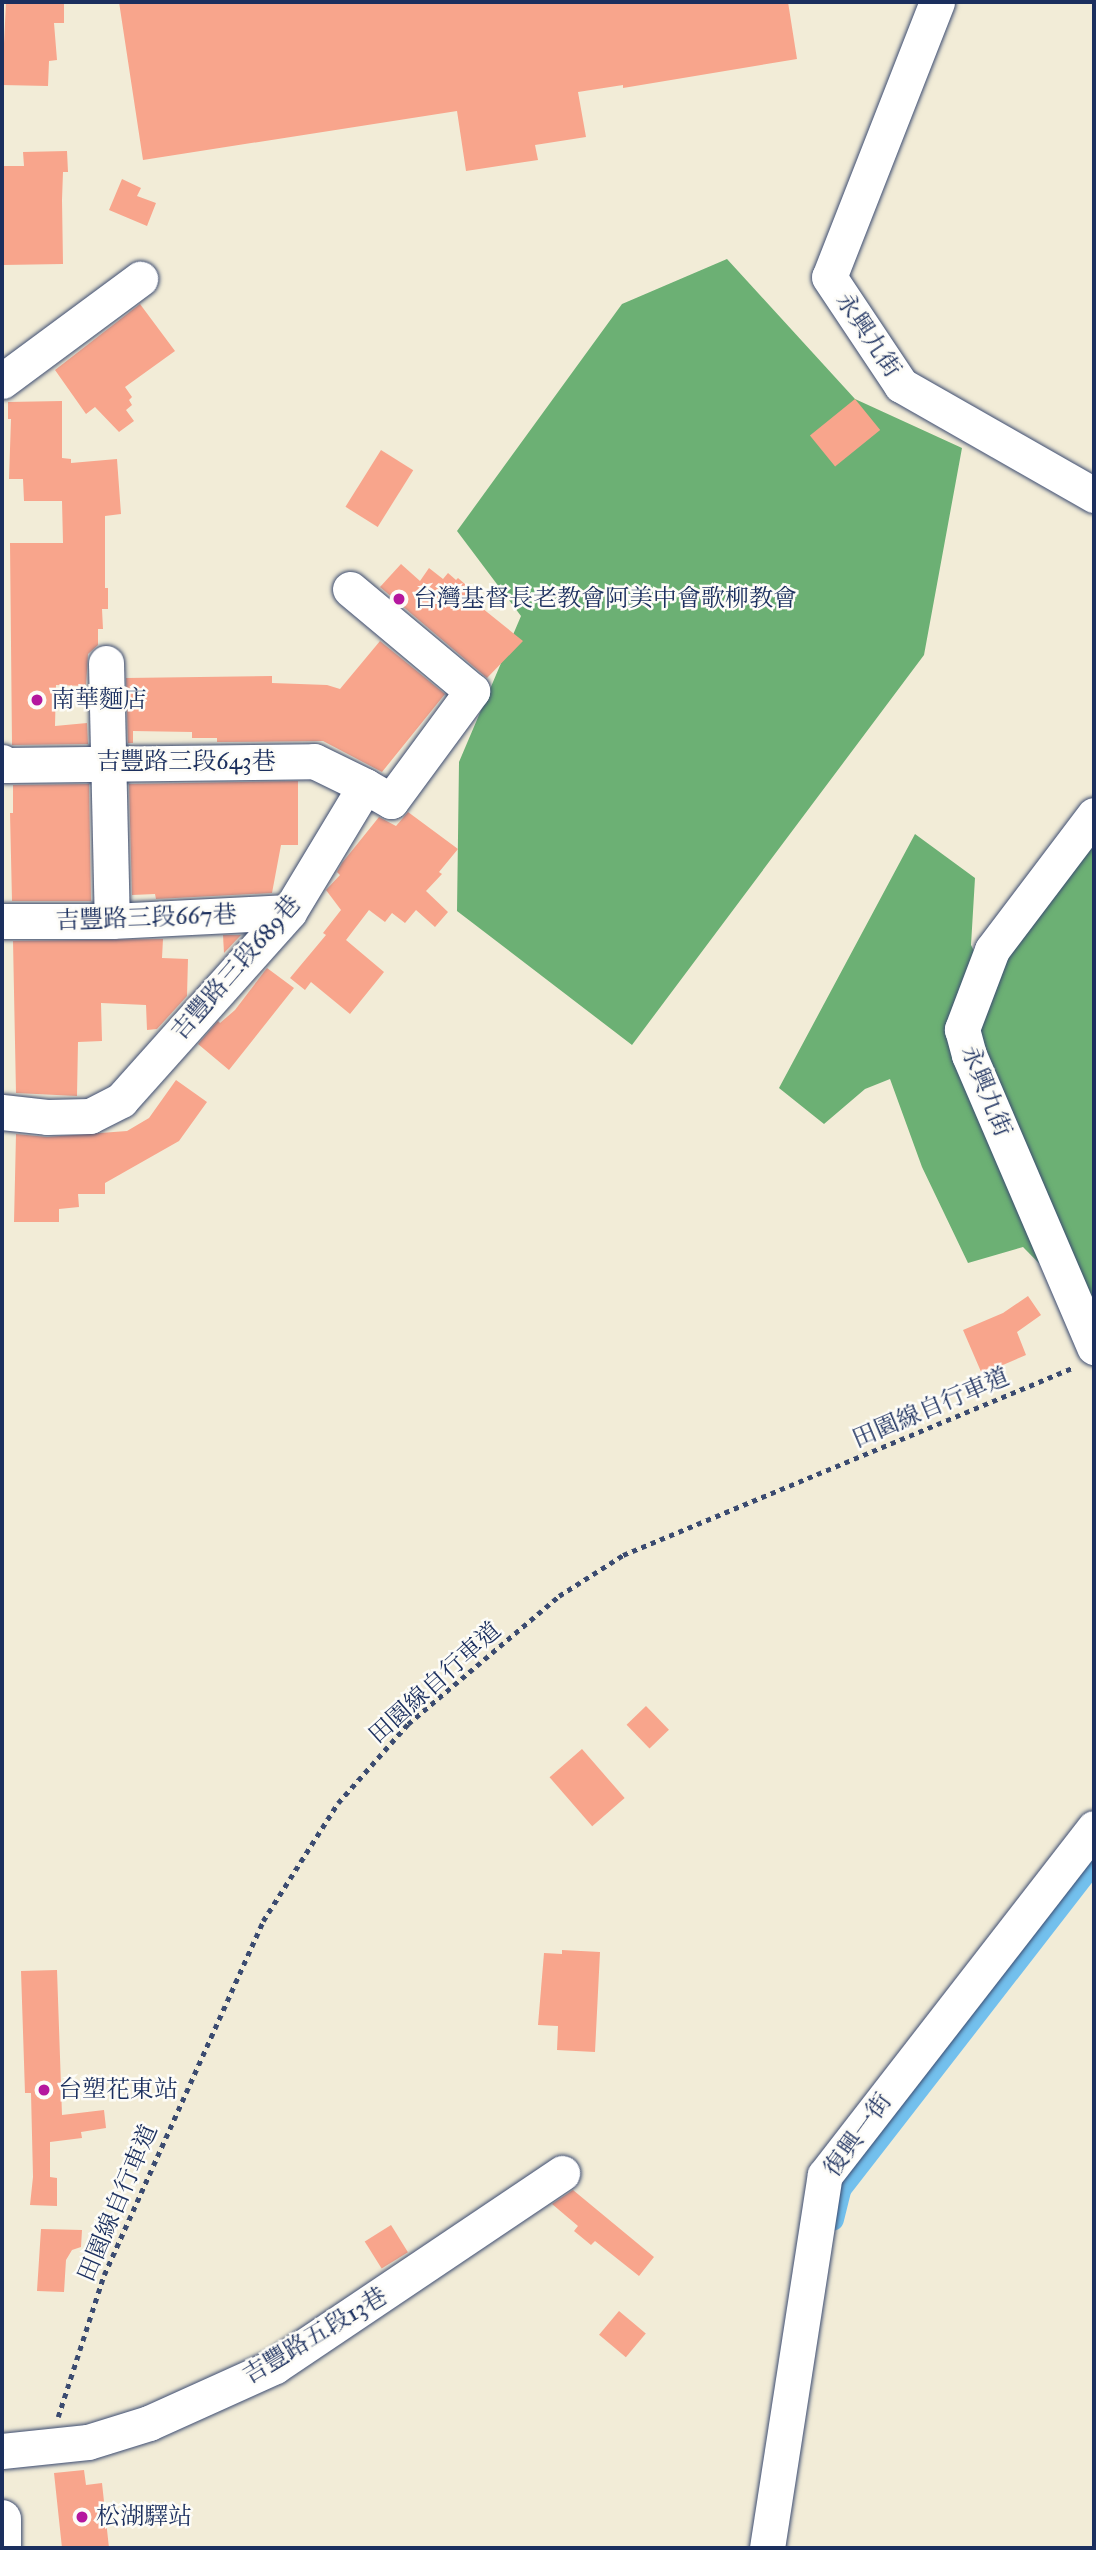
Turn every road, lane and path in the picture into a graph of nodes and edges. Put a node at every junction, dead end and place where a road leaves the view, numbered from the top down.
1 (937, 2) edge
2 (140, 279) dead end
3 (2, 381) edge
4 (1094, 495) edge
5 (349, 589) dead end
6 (106, 663) dead end
7 (2, 762) edge
8 (107, 762) junction
9 (365, 786) junction
10 (1094, 815) edge
11 (289, 912) junction
12 (2, 921) edge
13 (112, 921) junction
14 (2, 1112) edge
15 (1090, 1345) edge
16 (1094, 1828) edge
17 (562, 2174) dead end
18 (47, 2448) junction
19 (2, 2451) edge
20 (2, 2519) edge
21 (2, 2548) edge
22 (767, 2548) edge

1 - 4 street, 永興九街
2 - 3 street
5 - 9 street
6 - 8 street
7 - 8 street, 吉豐路三段643巷
8 - 9 street, 吉豐路三段643巷
8 - 13 street
9 - 11 street, 吉豐路三段689巷
10 - 15 street, 永興九街
11 - 13 street, 吉豐路三段667巷
11 - 14 street, 吉豐路三段689巷
12 - 13 street, 吉豐路三段667巷
15 - 18 path, 田園線自行車道
16 - 22 street, 復興一街
17 - 18 street, 吉豐路五段13巷
18 - 19 street, 吉豐路五段13巷
20 - 21 main road

